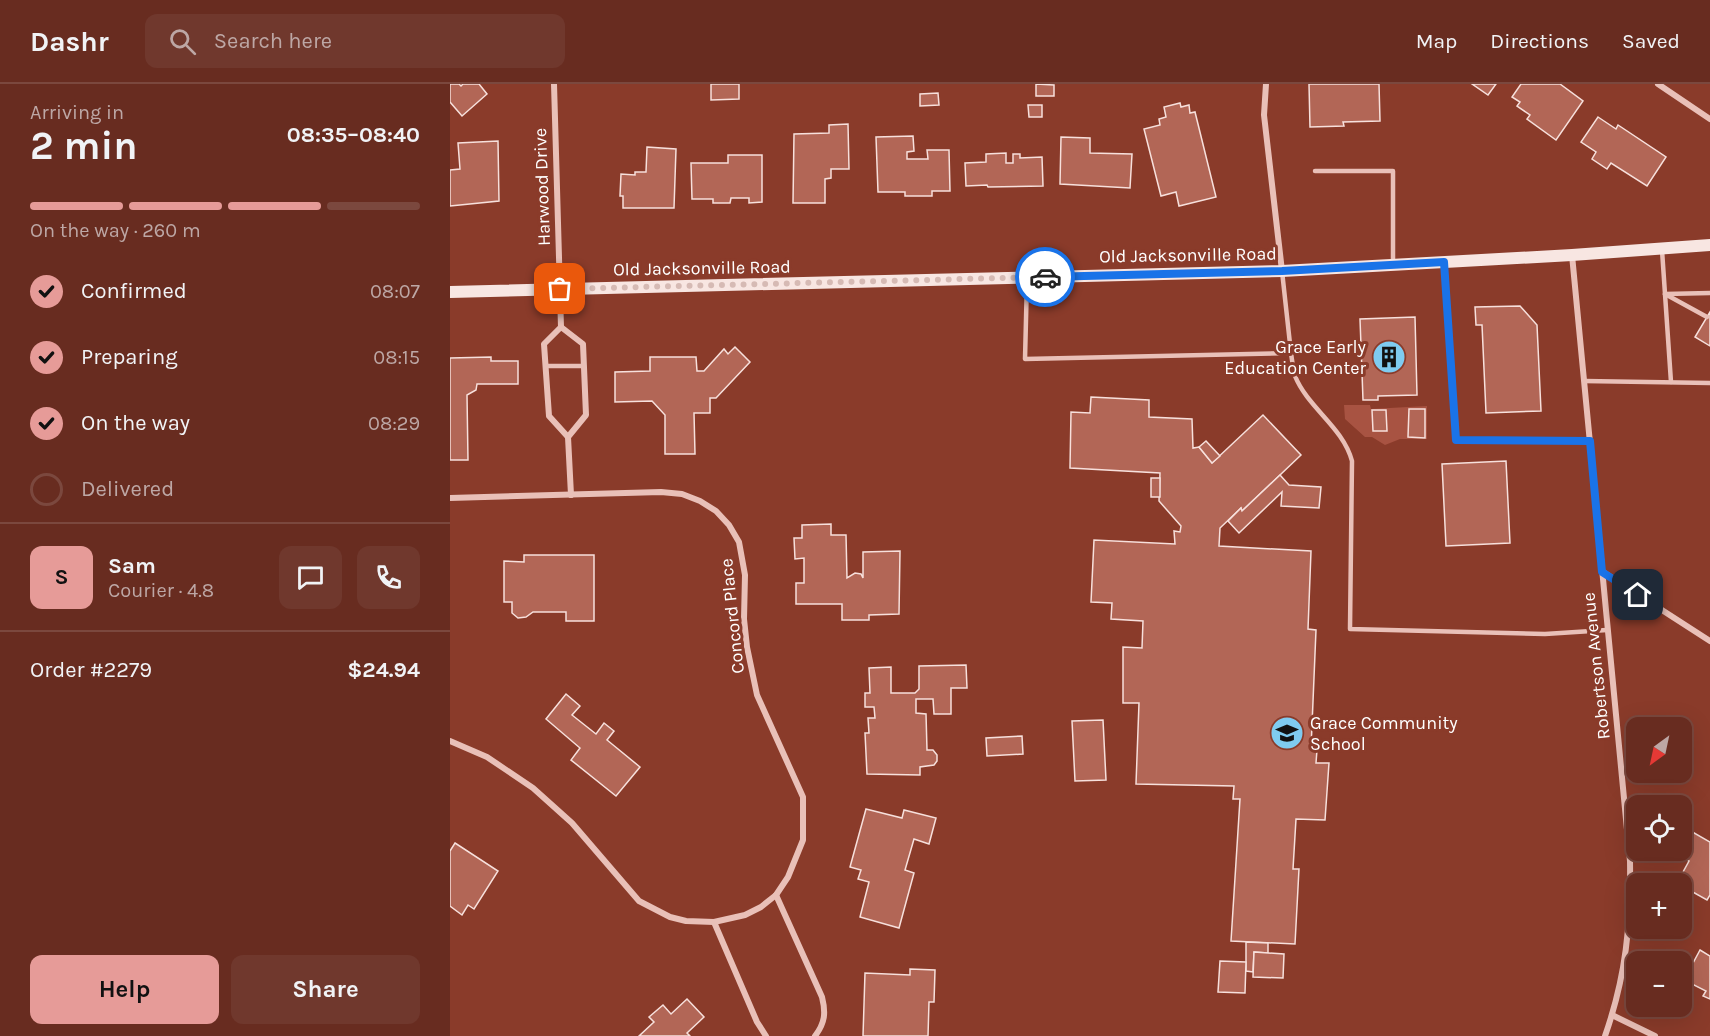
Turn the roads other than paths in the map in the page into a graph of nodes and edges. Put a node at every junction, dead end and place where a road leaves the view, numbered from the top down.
1 (554, 84) edge
2 (1266, 84) edge
3 (1658, 84) edge
4 (1710, 119) edge
5 (1316, 171) dead end
6 (1710, 245) edge
7 (1662, 248) junction
8 (1572, 255) junction
9 (1444, 262) junction
10 (1393, 265) junction
11 (1282, 271) junction
12 (1027, 277) junction
13 (560, 289) junction
14 (450, 292) edge
15 (1710, 292) edge
16 (1665, 294) junction
17 (1707, 316) dead end
18 (561, 327) junction
19 (1291, 352) junction
20 (546, 366) junction
21 (584, 366) junction
22 (1584, 381) junction
23 (1671, 382) junction
24 (1710, 383) edge
25 (568, 437) junction
26 (1590, 441) junction
27 (571, 495) junction
28 (450, 498) edge
29 (1602, 572) junction
30 (1607, 630) junction
31 (1710, 641) edge
32 (450, 741) edge
33 (776, 895) junction
34 (714, 922) junction
35 (1612, 1015) junction
36 (766, 1036) edge
37 (815, 1036) edge
38 (1605, 1036) edge
39 (1655, 1036) edge

1 - 13 street, Harwood Drive
2 - 11 street
3 - 4 street
5 - 10 lane
6 - 7 main road, Old Jacksonville Road
7 - 8 main road, Old Jacksonville Road
7 - 16 lane
8 - 9 main road, Old Jacksonville Road
8 - 22 street, Robertson Avenue
9 - 10 main road, Old Jacksonville Road
9 - 26 lane
10 - 11 main road, Old Jacksonville Road
11 - 12 main road, Old Jacksonville Road
11 - 19 lane
12 - 13 main road, Old Jacksonville Road
12 - 19 lane
13 - 14 main road, Old Jacksonville Road
13 - 18 street
15 - 16 lane
16 - 17 lane
16 - 23 lane
18 - 20 street
18 - 21 street
19 - 30 lane
20 - 21 lane
20 - 25 street
21 - 25 street
22 - 23 lane
22 - 26 street, Robertson Avenue
23 - 24 lane
25 - 27 street
26 - 29 street, Robertson Avenue
27 - 28 street, Concord Place
27 - 33 street, Concord Place
29 - 30 street, Robertson Avenue
29 - 31 street
30 - 35 street, Robertson Avenue
32 - 34 street, Concord Place
33 - 34 street, Concord Place
33 - 37 street
34 - 36 street
35 - 38 street, Robertson Avenue
35 - 39 street

